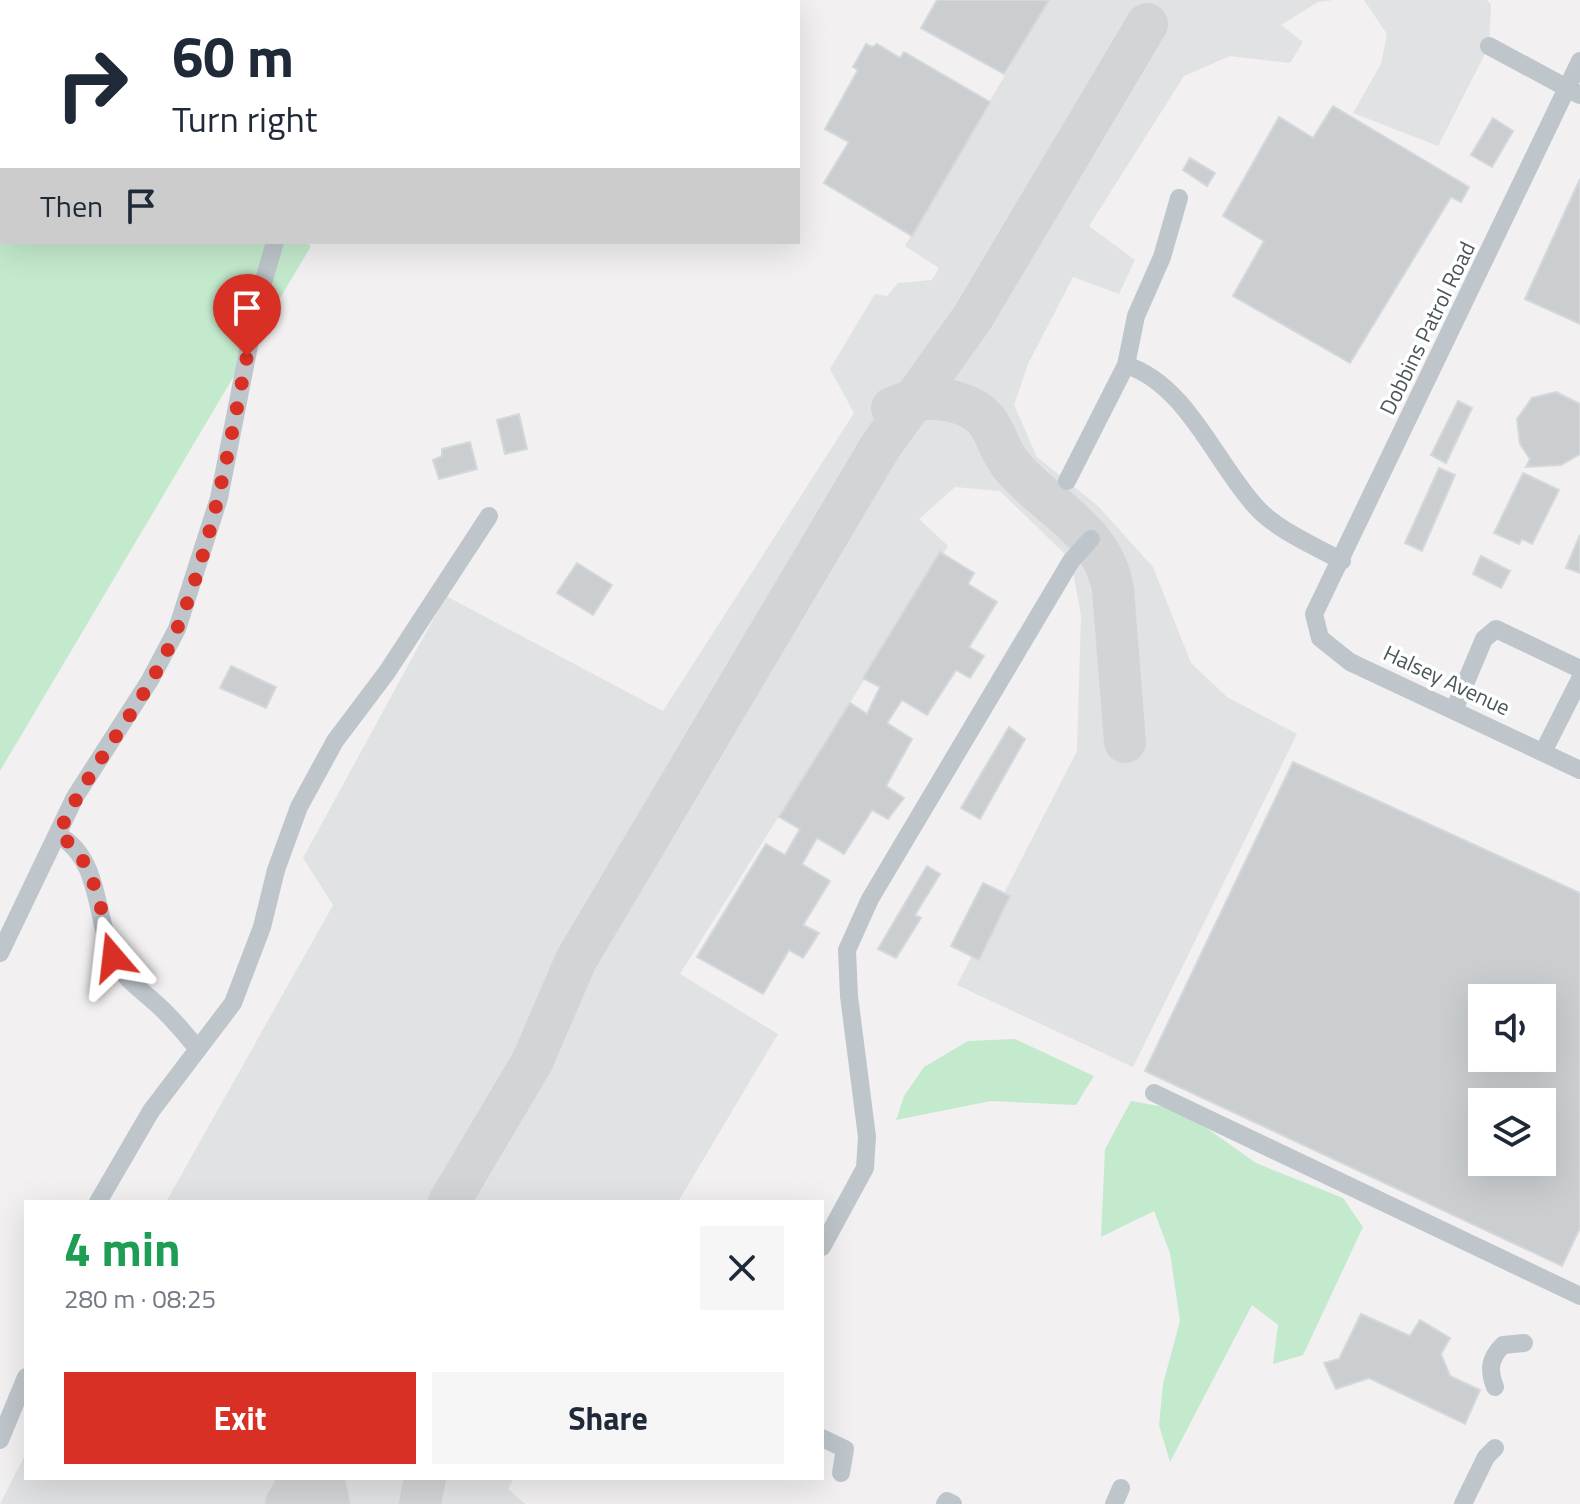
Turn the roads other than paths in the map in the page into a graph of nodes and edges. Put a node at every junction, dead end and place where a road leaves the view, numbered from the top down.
1 (1489, 46) dead end
2 (1580, 61) edge
3 (1574, 92) edge
4 (1179, 198) dead end
5 (274, 244) edge
6 (1126, 365) junction
7 (1067, 481) dead end
8 (489, 516) dead end
9 (1091, 539) dead end
10 (1342, 561) junction
11 (1314, 614) joint
12 (1580, 669) edge
13 (1580, 679) edge
14 (1454, 710) junction
15 (1543, 752) junction
16 (1580, 770) edge
17 (58, 835) junction
18 (0, 953) edge
19 (198, 1049) junction
20 (1154, 1093) dead end
21 (99, 1200) edge
22 (824, 1243) edge
23 (1578, 1294) edge
24 (1524, 1343) dead end
25 (24, 1382) edge
26 (1495, 1387) dead end
27 (824, 1439) edge
28 (0, 1440) edge
29 (1495, 1448) dead end
30 (841, 1473) dead end
31 (945, 1504) edge
32 (953, 1504) edge
33 (1463, 1504) edge

1 - 3 street
2 - 3 street, Dobbins Patrol Road
3 - 10 street, Dobbins Patrol Road
4 - 6 street
5 - 17 street
6 - 7 street
6 - 10 street
8 - 19 street
9 - 22 street
10 - 11 street, Dobbins Patrol Road
11 - 14 street, Halsey Avenue
12 - 14 street
13 - 15 street
14 - 15 street, Halsey Avenue
15 - 16 street, Halsey Avenue
17 - 18 street
17 - 19 street
19 - 21 street
20 - 23 street
24 - 26 street
25 - 28 street
27 - 30 street
29 - 33 street
31 - 32 street

